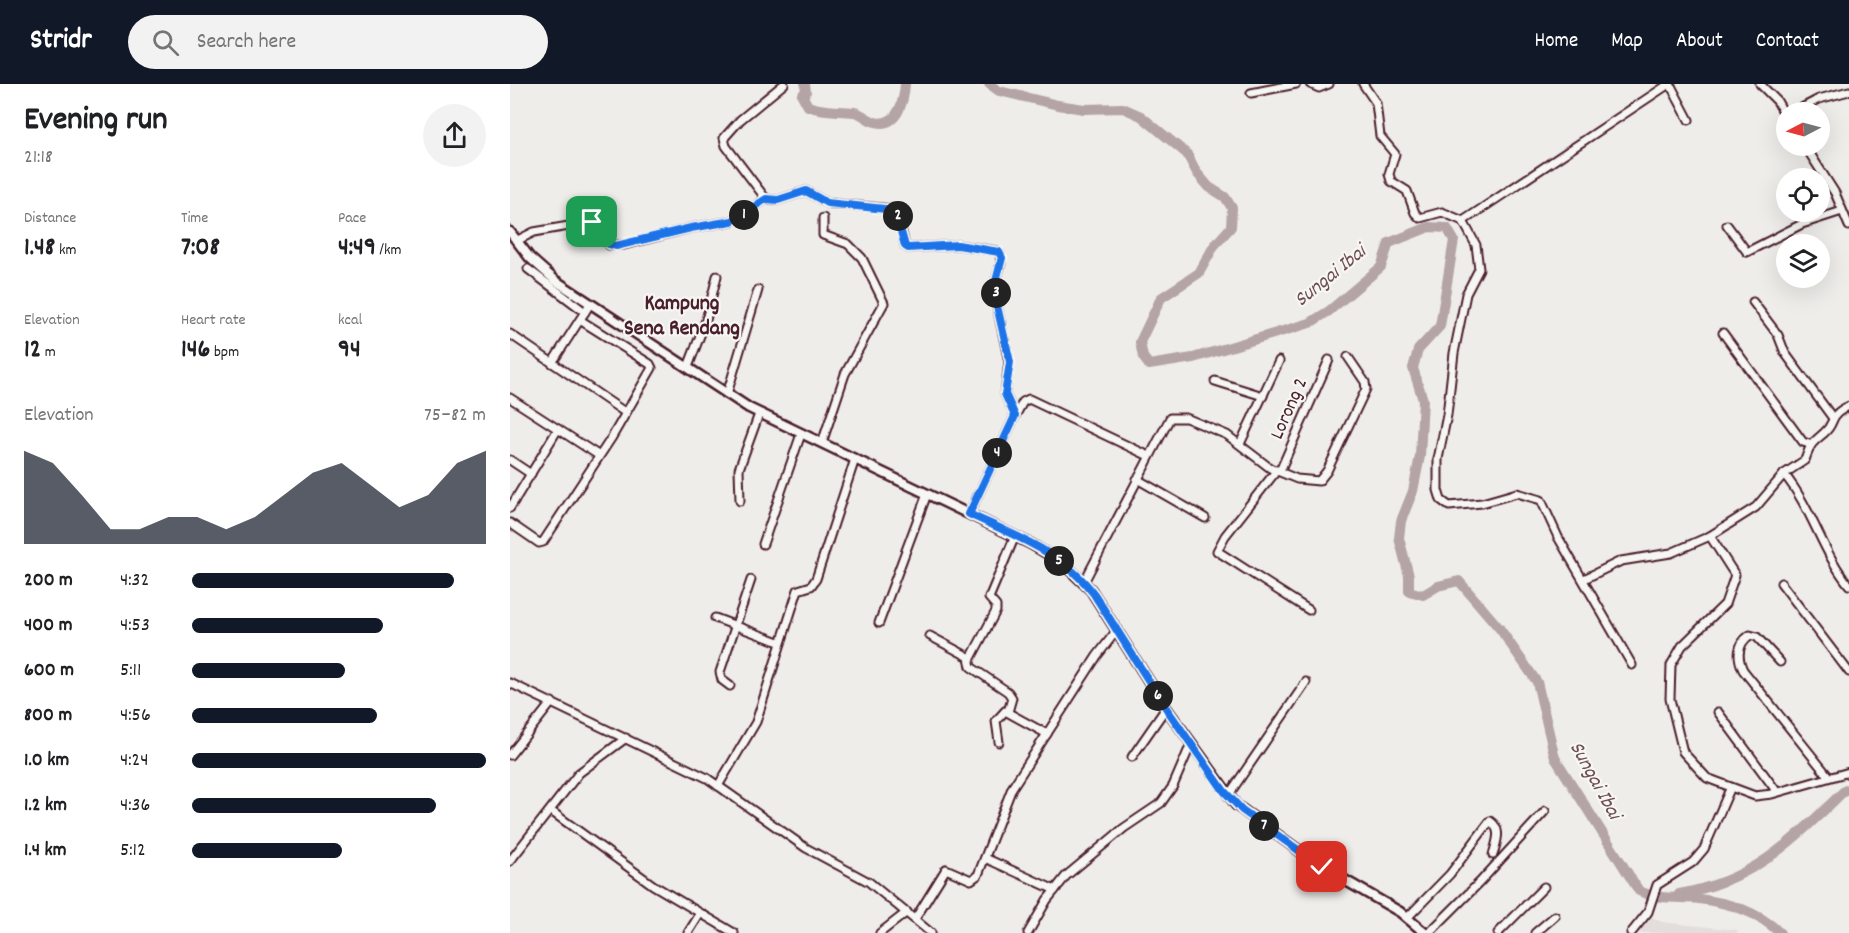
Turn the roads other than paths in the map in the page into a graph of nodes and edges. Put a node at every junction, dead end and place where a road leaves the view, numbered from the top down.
1 (784, 84) edge
2 (1296, 84) edge
3 (1310, 84) edge
4 (1329, 84) edge
5 (1363, 84) edge
6 (1669, 84) edge
7 (1760, 84) edge
8 (1849, 91) edge
9 (1251, 93) dead end
10 (1813, 102) edge
11 (1776, 104) edge
12 (1689, 120) dead end
13 (1811, 156) edge
14 (766, 199) junction
15 (1842, 211) junction
16 (823, 218) dead end
17 (1463, 221) junction
18 (1727, 225) dead end
19 (1849, 226) edge
20 (510, 232) edge
21 (516, 241) junction
22 (528, 268) dead end
23 (717, 276) dead end
24 (759, 290) dead end
25 (1753, 302) dead end
26 (587, 308) junction
27 (580, 320) junction
28 (1723, 333) dead end
29 (510, 335) edge
30 (1348, 357) dead end
31 (1329, 360) dead end
32 (1279, 361) dead end
33 (552, 363) junction
34 (688, 368) junction
35 (1215, 381) dead end
36 (727, 394) junction
37 (1263, 396) junction
38 (510, 398) edge
39 (1849, 406) edge
40 (626, 412) junction
41 (759, 414) junction
42 (1015, 416) junction
43 (1832, 417) junction
44 (558, 429) junction
45 (801, 434) junction
46 (822, 443) junction
47 (1240, 444) junction
48 (1809, 444) junction
49 (598, 455) junction
50 (1149, 456) junction
51 (855, 459) junction
52 (510, 460) edge
53 (1279, 471) junction
54 (531, 474) junction
55 (1784, 474) junction
56 (1137, 479) junction
57 (927, 494) junction
58 (740, 501) dead end
59 (510, 508) edge
60 (969, 514) junction
61 (1205, 518) dead end
62 (510, 523) edge
63 (1015, 536) junction
64 (1710, 536) junction
65 (763, 544) dead end
66 (1584, 579) junction
67 (751, 580) dead end
68 (1084, 582) junction
69 (1781, 583) dead end
70 (1849, 585) edge
71 (1309, 610) dead end
72 (715, 618) dead end
73 (879, 623) dead end
74 (735, 626) junction
75 (1117, 630) junction
76 (930, 636) dead end
77 (779, 642) junction
78 (970, 660) junction
79 (1780, 662) dead end
80 (1632, 665) dead end
81 (1849, 672) edge
82 (1306, 682) dead end
83 (510, 683) edge
84 (730, 686) dead end
85 (552, 702) junction
86 (1166, 708) junction
87 (1718, 711) dead end
88 (1008, 712) junction
89 (1047, 734) junction
90 (626, 738) junction
91 (999, 742) dead end
92 (1191, 744) junction
93 (510, 755) edge
94 (1132, 757) dead end
95 (1849, 772) edge
96 (1828, 776) junction
97 (718, 786) junction
98 (1730, 789) junction
99 (1777, 792) junction
100 (1228, 796) junction
101 (1545, 810) dead end
102 (551, 811) junction
103 (1493, 855) dead end
104 (985, 858) junction
105 (510, 861) edge
106 (1544, 887) dead end
107 (1054, 890) junction
108 (907, 912) junction
109 (700, 914) junction
110 (1555, 916) dead end
111 (1407, 918) junction
112 (915, 919) junction
113 (688, 933) edge
114 (734, 933) edge
115 (880, 933) edge
116 (930, 933) edge
117 (1028, 933) edge
118 (1425, 933) edge
119 (1429, 933) edge
120 (1498, 933) edge
121 (1535, 933) edge
122 (1631, 933) edge

1 - 14 street
2 - 9 street
3 - 4 street
5 - 17 street
6 - 12 street
6 - 17 street
7 - 11 street
8 - 10 street
13 - 15 street
14 - 21 street
14 - 42 street
15 - 18 street
15 - 19 street
16 - 46 street
17 - 66 street
20 - 21 main road
21 - 26 main road
22 - 26 street
23 - 34 street
24 - 36 street
25 - 43 street
26 - 27 street
26 - 34 main road
27 - 33 street
27 - 40 street
28 - 48 street
29 - 33 street
30 - 53 street
31 - 53 street, Lorong 2
32 - 37 street
33 - 40 street
34 - 36 main road
35 - 37 street
36 - 41 main road
37 - 47 street
38 - 44 street
39 - 43 street
40 - 49 street
41 - 45 main road
41 - 58 street
42 - 50 street
42 - 60 street
43 - 48 street
44 - 49 street
44 - 54 street
45 - 46 main road
45 - 65 street
46 - 51 main road
47 - 50 street
47 - 53 street
48 - 55 street
49 - 62 street
50 - 56 street
51 - 57 main road
51 - 77 street
52 - 54 street
53 - 71 street, Lorong 2
54 - 59 street
55 - 64 street
55 - 70 street
56 - 61 street
56 - 68 street
57 - 60 main road
57 - 73 street
60 - 63 main road
63 - 68 main road
63 - 78 street
64 - 66 street
64 - 98 street
66 - 80 street
67 - 74 street
68 - 75 main road
69 - 81 street
72 - 74 street
74 - 77 street
74 - 84 street
75 - 86 main road
75 - 89 street
76 - 78 street
77 - 97 street
78 - 88 street
79 - 96 street
82 - 100 street
83 - 85 street
85 - 90 street
85 - 93 street
86 - 92 main road
86 - 94 street
87 - 99 street
88 - 89 street
88 - 91 street
89 - 104 street
90 - 97 street
90 - 102 street
92 - 100 main road
92 - 107 street
95 - 96 street
96 - 99 street
97 - 108 street
98 - 99 street
98 - 122 street
100 - 111 main road
101 - 119 street
102 - 105 street
102 - 109 street
103 - 111 street
104 - 107 street
104 - 112 street
106 - 120 street
107 - 117 street
108 - 112 street
108 - 115 street
109 - 113 street
109 - 114 street
110 - 121 street
111 - 118 main road
112 - 116 street

